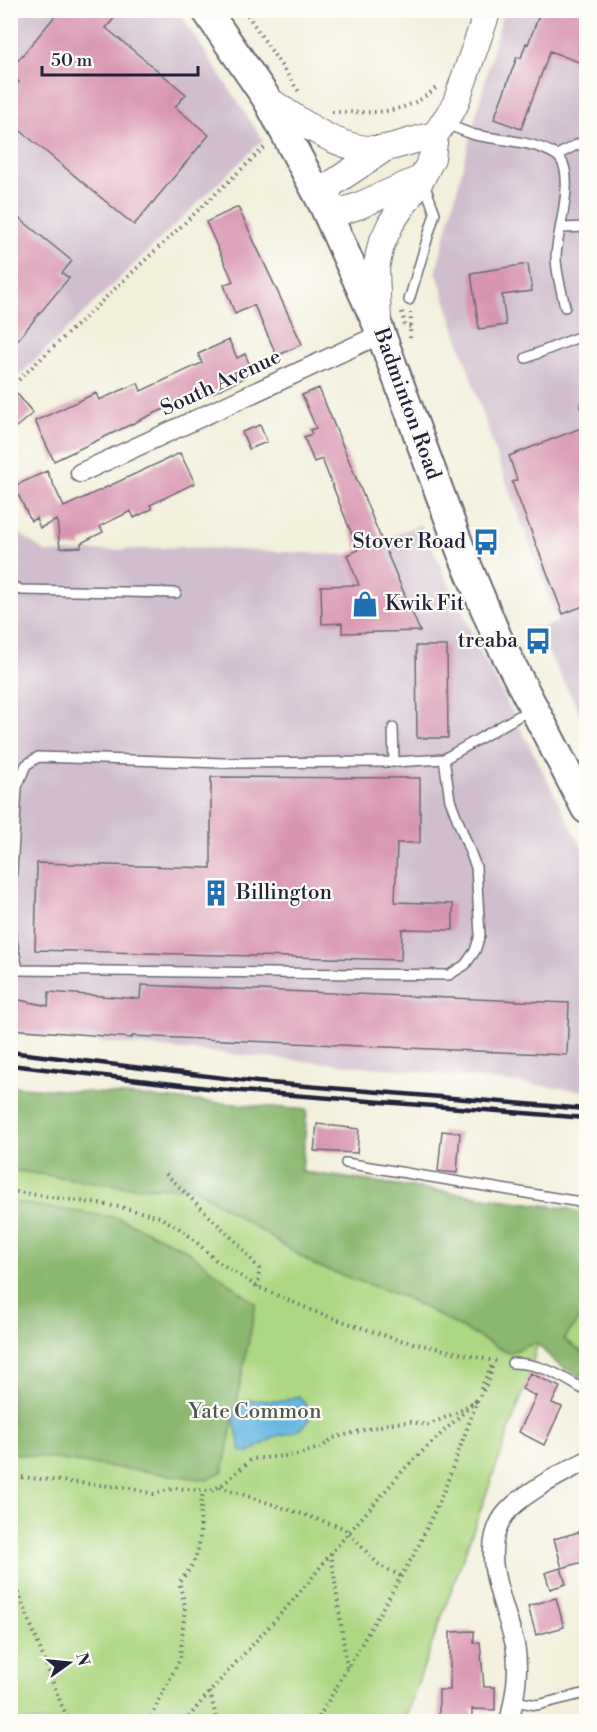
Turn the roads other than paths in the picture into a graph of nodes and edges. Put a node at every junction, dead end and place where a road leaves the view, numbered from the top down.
1 (206, 10) edge
2 (488, 10) edge
3 (267, 99) junction
4 (440, 130) junction
5 (586, 140) edge
6 (384, 148) junction
7 (557, 155) junction
8 (422, 178) junction
9 (324, 206) junction
10 (562, 228) junction
11 (586, 228) edge
12 (409, 300) dead end
13 (566, 307) dead end
14 (380, 330) junction
15 (586, 334) edge
16 (526, 358) dead end
17 (80, 473) dead end
18 (10, 585) edge
19 (176, 592) dead end
20 (533, 708) junction
21 (393, 728) dead end
22 (444, 759) junction
23 (394, 762) junction
24 (586, 809) edge
25 (10, 904) edge
26 (10, 931) edge
27 (346, 1163) dead end
28 (586, 1203) edge
29 (512, 1363) road end
30 (586, 1391) edge
31 (586, 1461) edge
32 (586, 1693) edge
33 (514, 1701) junction
34 (509, 1722) edge

1 - 3 main road, Badminton Road
2 - 4 main road
3 - 6 main road
3 - 9 main road, Badminton Road
4 - 6 main road
4 - 7 lane
4 - 8 main road
5 - 7 lane
6 - 9 main road
7 - 10 lane
8 - 9 main road
8 - 12 lane
8 - 14 main road
9 - 14 main road, Badminton Road
10 - 11 lane
10 - 13 lane
14 - 17 street, South Avenue
14 - 20 main road, Badminton Road
15 - 16 lane
18 - 19 lane
20 - 22 lane
20 - 24 main road, Badminton Road
21 - 23 lane
22 - 23 lane
22 - 26 lane
23 - 25 lane
27 - 28 lane
29 - 30 lane
31 - 33 street
32 - 33 lane
33 - 34 street

